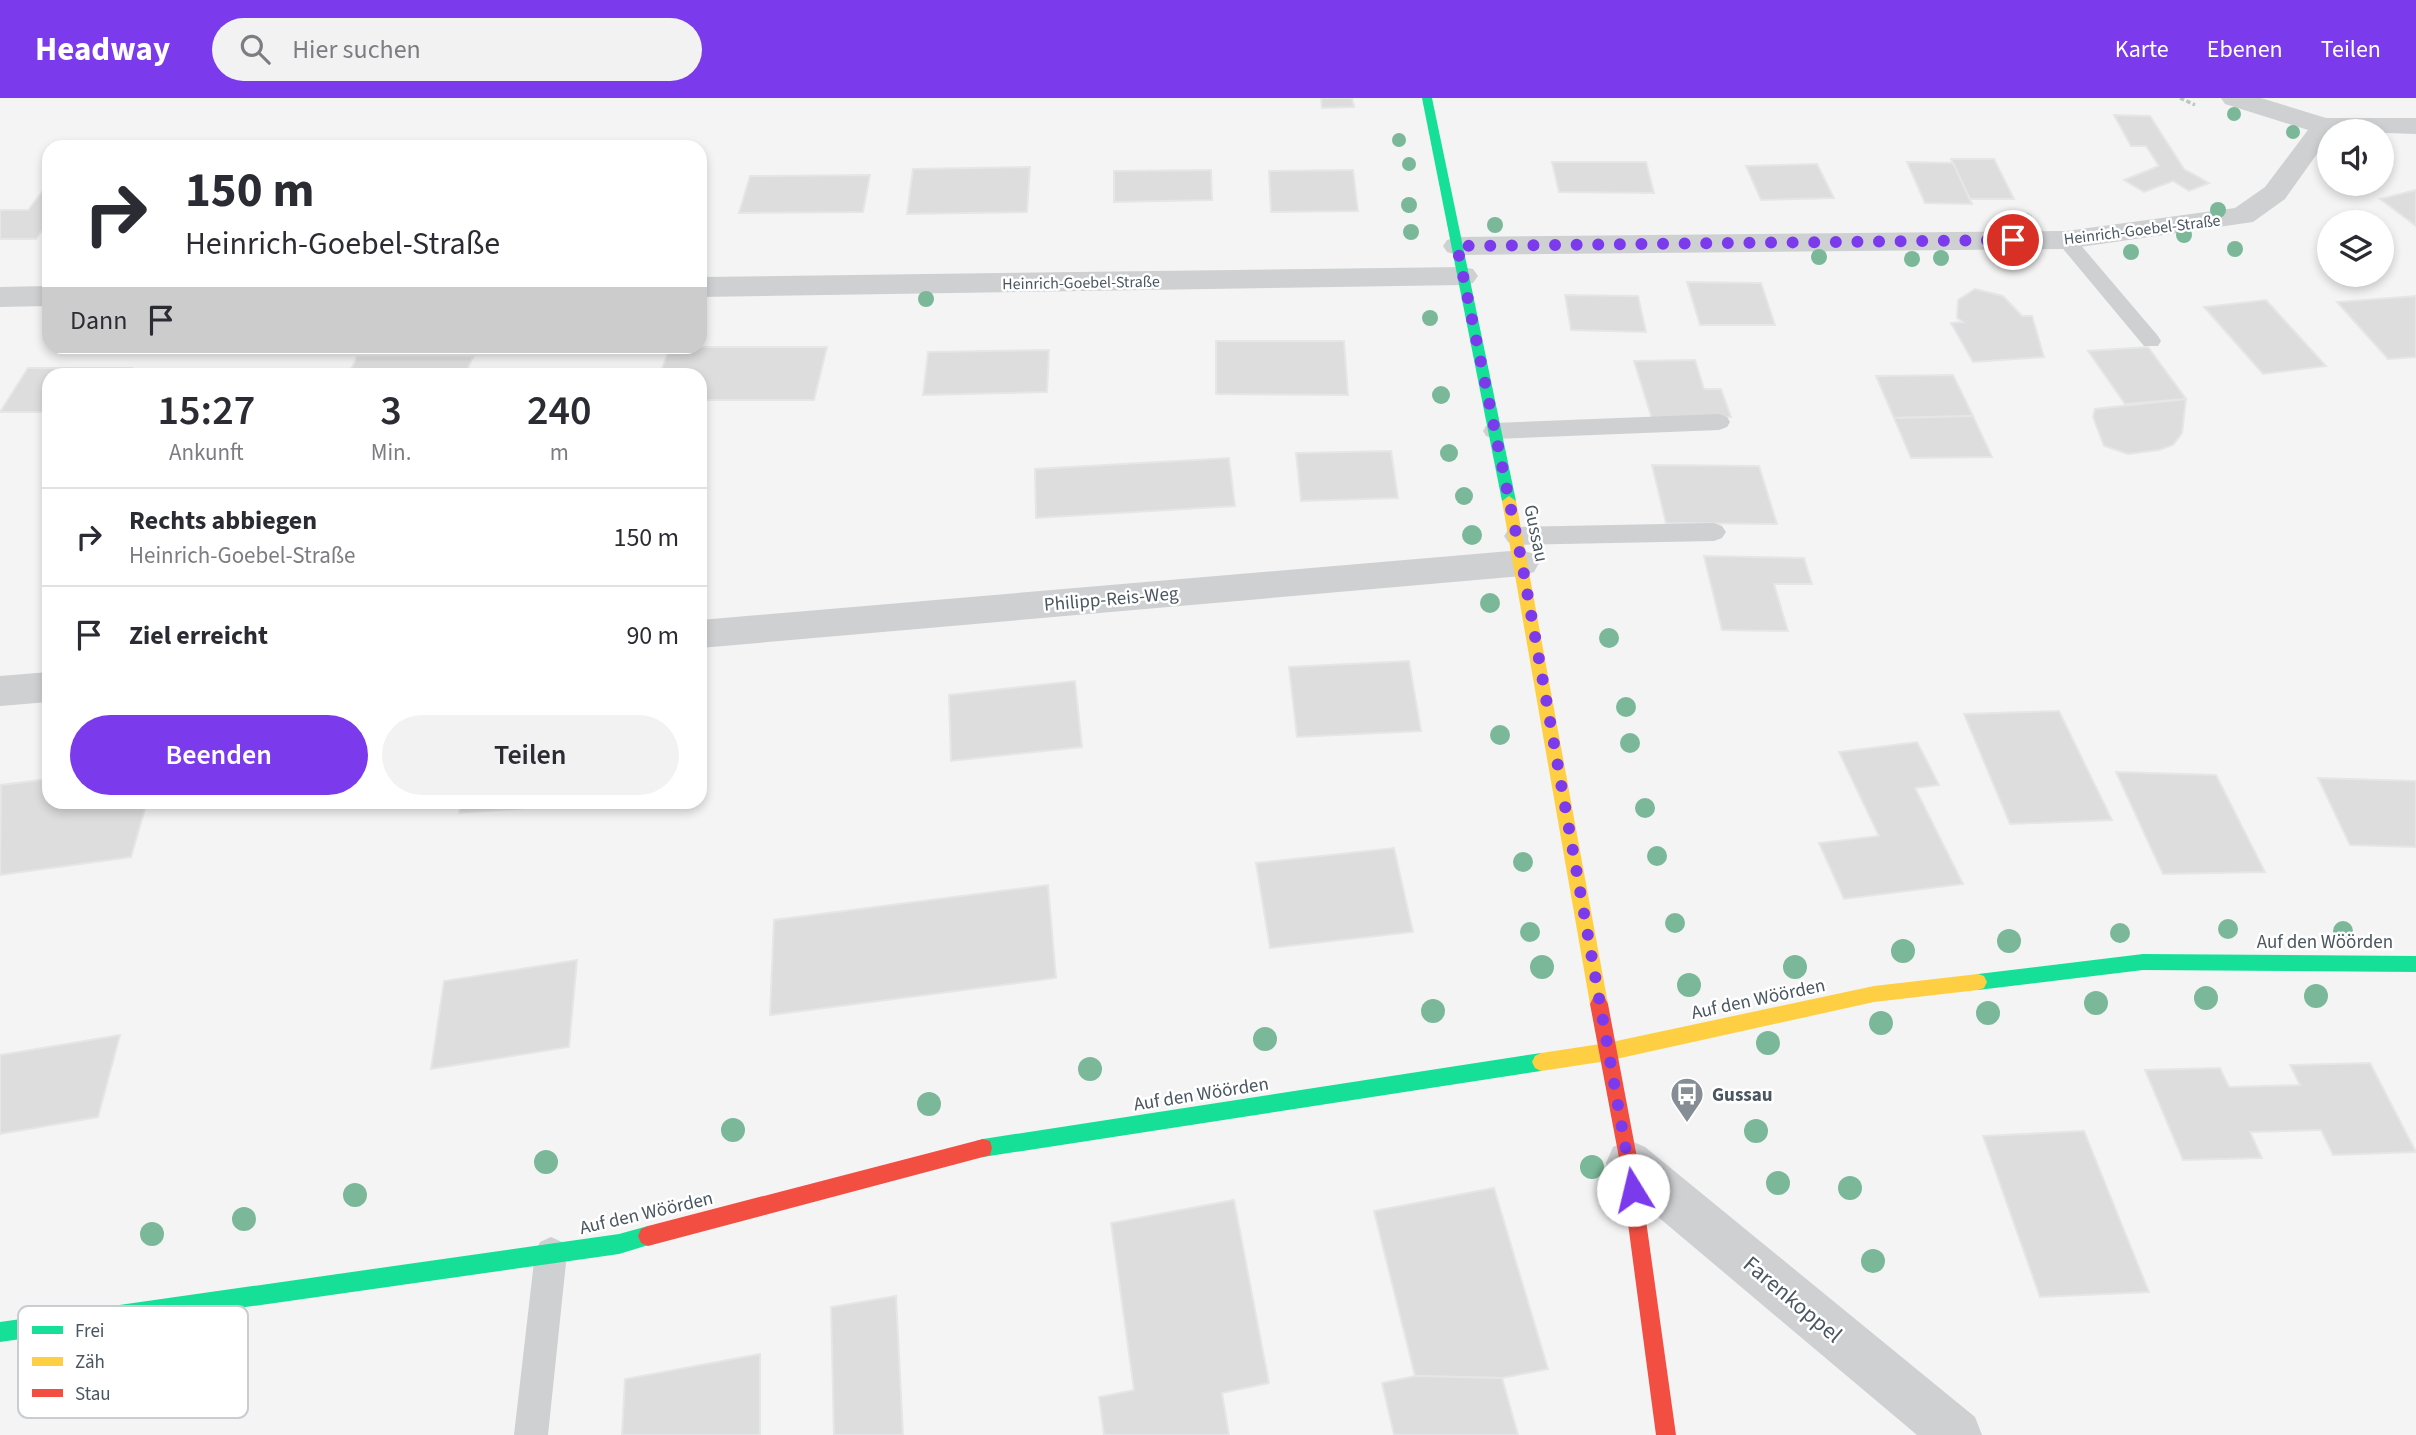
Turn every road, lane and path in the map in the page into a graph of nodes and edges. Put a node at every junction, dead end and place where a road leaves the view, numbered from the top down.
1 (1427, 98) edge
2 (2234, 98) edge
3 (2317, 124) edge
4 (2394, 126) edge
5 (2416, 126) edge
6 (2317, 135) edge
7 (2066, 240) junction
8 (1457, 246) junction
9 (1463, 276) junction
10 (707, 287) edge
11 (42, 296) edge
12 (0, 297) edge
13 (2151, 341) dead end
14 (1719, 422) dead end
15 (1494, 432) junction
16 (1714, 531) dead end
17 (1519, 549) junction
18 (707, 633) edge
19 (42, 688) edge
20 (0, 691) edge
21 (2416, 964) edge
22 (1607, 1052) junction
23 (1629, 1163) junction
24 (551, 1253) junction
25 (181, 1306) edge
26 (18, 1329) edge
27 (0, 1332) edge
28 (531, 1435) edge
29 (1666, 1435) edge
30 (1957, 1435) edge

1 - 8 street, Gussau
2 - 3 street
4 - 5 street
6 - 7 street, Heinrich-Goebel-Straße
7 - 8 street, Heinrich-Goebel-Straße
7 - 13 lane
8 - 9 street, Gussau
9 - 10 street, Heinrich-Goebel-Straße
9 - 15 street, Gussau
11 - 12 street
14 - 15 lane
15 - 17 street, Gussau
16 - 17 lane
17 - 18 street, Philipp-Reis-Weg
17 - 22 street, Gussau
19 - 20 street
21 - 22 street, Auf den Wöörden
22 - 23 street, Gussau
22 - 24 street, Auf den Wöörden
23 - 29 street, Gussau
23 - 30 street, Farenkoppel
24 - 25 street, Auf den Wöörden
24 - 28 lane
26 - 27 street, Auf den Wöörden

